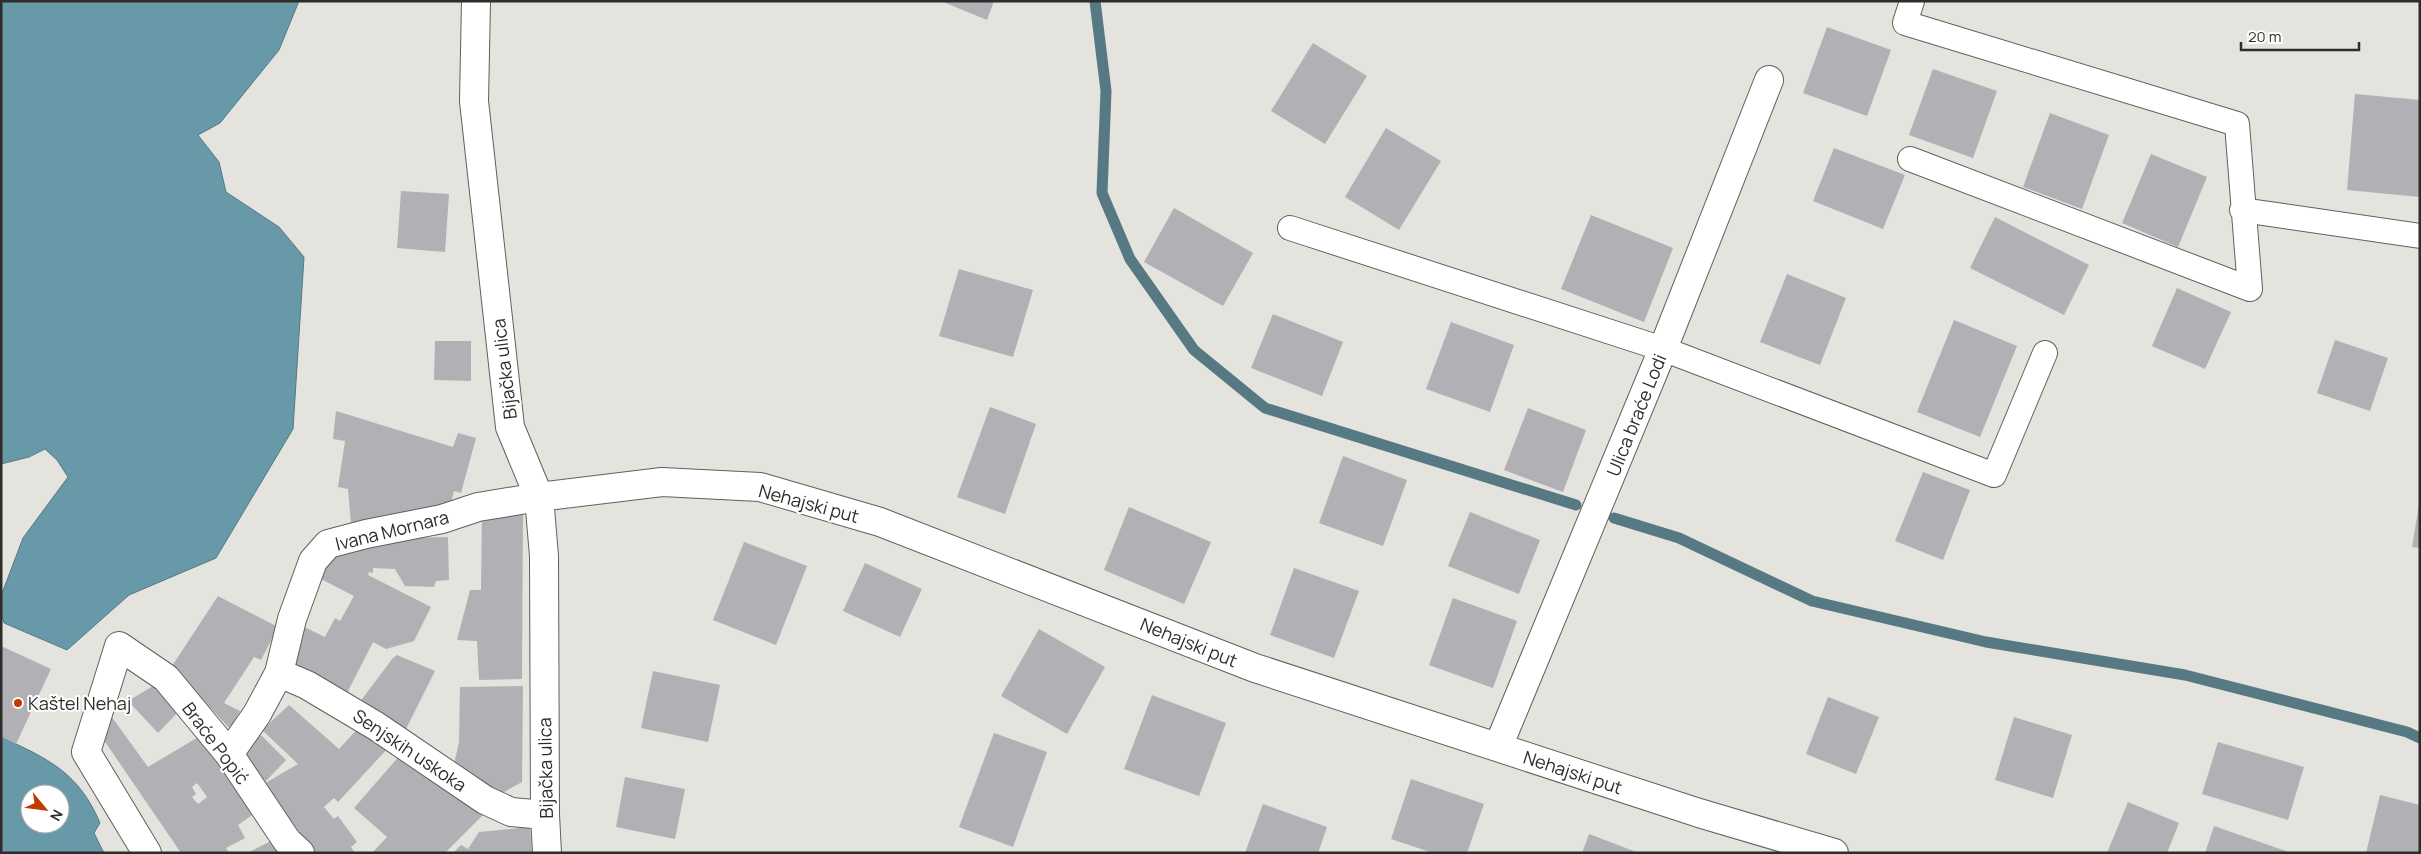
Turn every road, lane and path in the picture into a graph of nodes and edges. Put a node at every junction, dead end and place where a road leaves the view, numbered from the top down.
1 (476, 1) edge
2 (1912, 1) edge
3 (1769, 80) dead end
4 (1910, 159) dead end
5 (2242, 210) junction
6 (1290, 228) dead end
7 (2420, 236) edge
8 (1663, 349) junction
9 (2045, 353) dead end
10 (539, 497) junction
11 (279, 673) junction
12 (1498, 748) junction
13 (229, 754) junction
14 (544, 815) junction
15 (147, 853) edge
16 (300, 853) edge
17 (547, 853) edge
18 (1834, 853) edge

1 - 10 street, Bijačka ulica
2 - 5 lane
3 - 8 street, Ulica braće Lodi
4 - 5 lane
5 - 7 lane
6 - 8 lane
8 - 9 lane
8 - 12 street, Ulica braće Lodi
10 - 11 street, Ivana Mornara
10 - 12 street, Nehajski put
10 - 14 street, Bijačka ulica
11 - 13 street, Ivana Mornara
11 - 14 street, Senjskih uskoka
12 - 18 street, Nehajski put
13 - 15 street, Braće Popić
13 - 16 street, Braće Popić
14 - 17 street, Bijačka ulica

